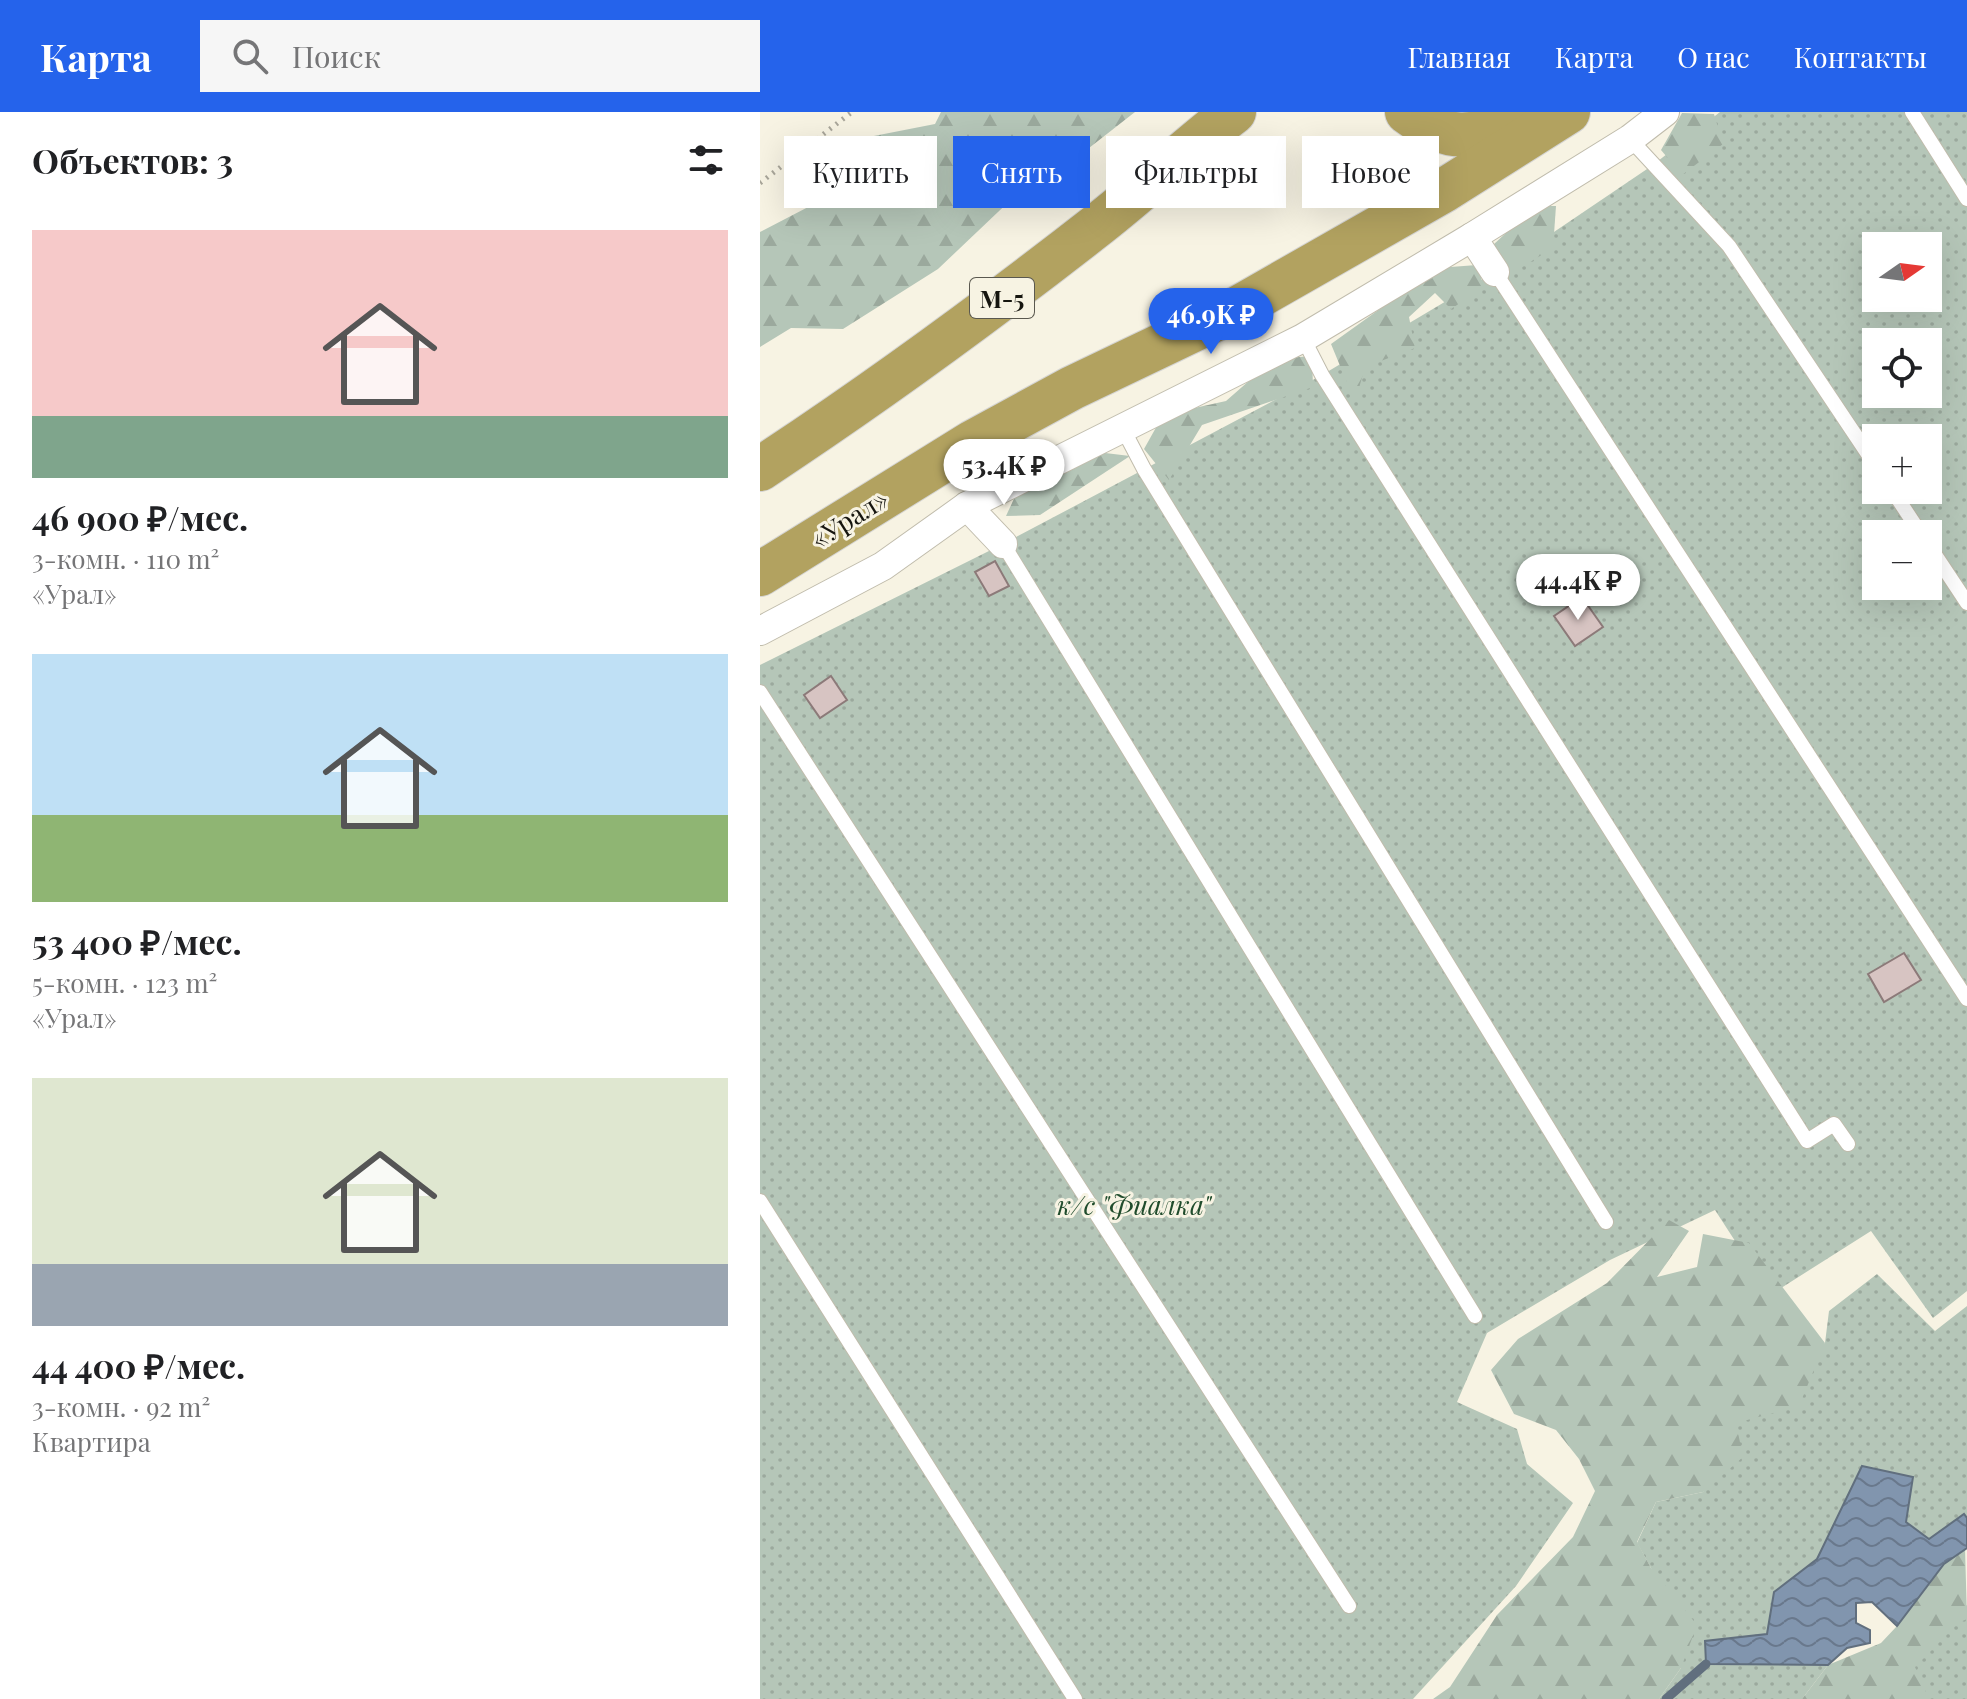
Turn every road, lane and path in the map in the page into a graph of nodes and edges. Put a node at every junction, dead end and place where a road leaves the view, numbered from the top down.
1 (852, 112) edge
2 (1234, 112) edge
3 (1407, 112) edge
4 (1545, 112) edge
5 (1568, 112) edge
6 (1665, 112) edge
7 (1912, 112) edge
8 (1630, 139) junction
9 (760, 183) edge
10 (1967, 199) edge
11 (1472, 237) junction
12 (1495, 272) joint
13 (1303, 338) junction
14 (1123, 429) junction
15 (1862, 445) edge
16 (760, 469) edge
17 (967, 506) junction
18 (1003, 544) joint
19 (1942, 565) edge
20 (760, 574) edge
21 (1967, 603) edge
22 (760, 631) edge
23 (760, 692) edge
24 (1967, 999) edge
25 (1848, 1144) dead end
26 (760, 1201) edge
27 (1606, 1222) dead end
28 (1475, 1316) dead end
29 (1349, 1606) dead end
30 (1075, 1699) edge

1 - 9 path
2 - 16 highway, М-5
3 - 4 highway
5 - 20 highway, «Урал»
6 - 8 street
7 - 10 lane
8 - 11 street
8 - 15 lane
11 - 12 street
11 - 13 street
12 - 24 lane
13 - 14 street
13 - 25 lane
14 - 17 street
14 - 27 lane
17 - 18 street
17 - 22 street
18 - 28 lane
19 - 21 lane
23 - 29 lane
26 - 30 lane

